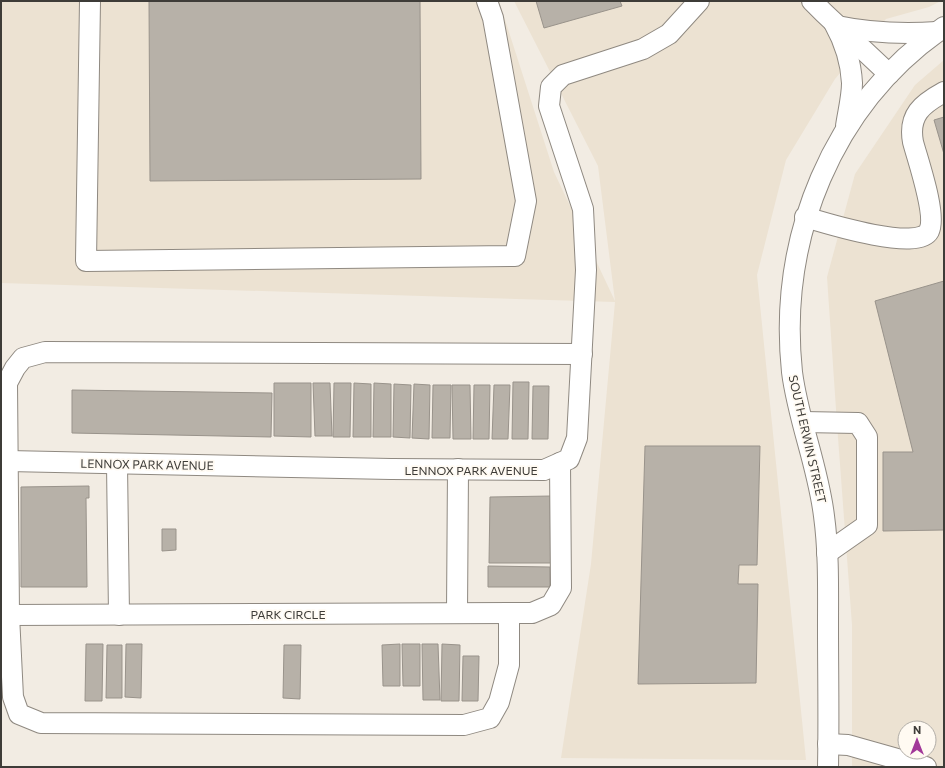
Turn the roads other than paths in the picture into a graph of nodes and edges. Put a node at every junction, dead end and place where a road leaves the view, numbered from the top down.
1 (90, 1) edge
2 (487, 1) edge
3 (699, 1) edge
4 (812, 1) edge
5 (836, 24) junction
6 (941, 30) edge
7 (889, 74) junction
8 (944, 92) edge
9 (845, 132) junction
10 (805, 217) junction
11 (582, 354) junction
12 (802, 422) junction
13 (8, 461) junction
14 (560, 463) junction
15 (117, 464) junction
16 (458, 469) junction
17 (827, 552) junction
18 (457, 613) junction
19 (509, 613) junction
20 (9, 615) junction
21 (119, 615) junction
22 (828, 744) junction
23 (828, 767) edge
24 (926, 767) edge

1 - 2 street
3 - 11 street, LENNOX PARK AVENUE
4 - 5 street
5 - 6 street
5 - 7 street
5 - 9 street
6 - 7 street, SOUTH ERWIN STREET
7 - 9 street, SOUTH ERWIN STREET
8 - 10 street
9 - 10 street, SOUTH ERWIN STREET
10 - 12 street, SOUTH ERWIN STREET
11 - 13 street
11 - 14 street, LENNOX PARK AVENUE
12 - 17 street, SOUTH ERWIN STREET
12 - 17 street
13 - 15 street, LENNOX PARK AVENUE
13 - 20 street
14 - 16 street, LENNOX PARK AVENUE
14 - 19 street, PARK CIRCLE
15 - 16 street, LENNOX PARK AVENUE
15 - 21 street
16 - 18 street
17 - 22 street, SOUTH ERWIN STREET
18 - 19 street, PARK CIRCLE
18 - 21 street, PARK CIRCLE
19 - 20 street
20 - 21 street, PARK CIRCLE
22 - 23 street, SOUTH ERWIN STREET
22 - 24 street

